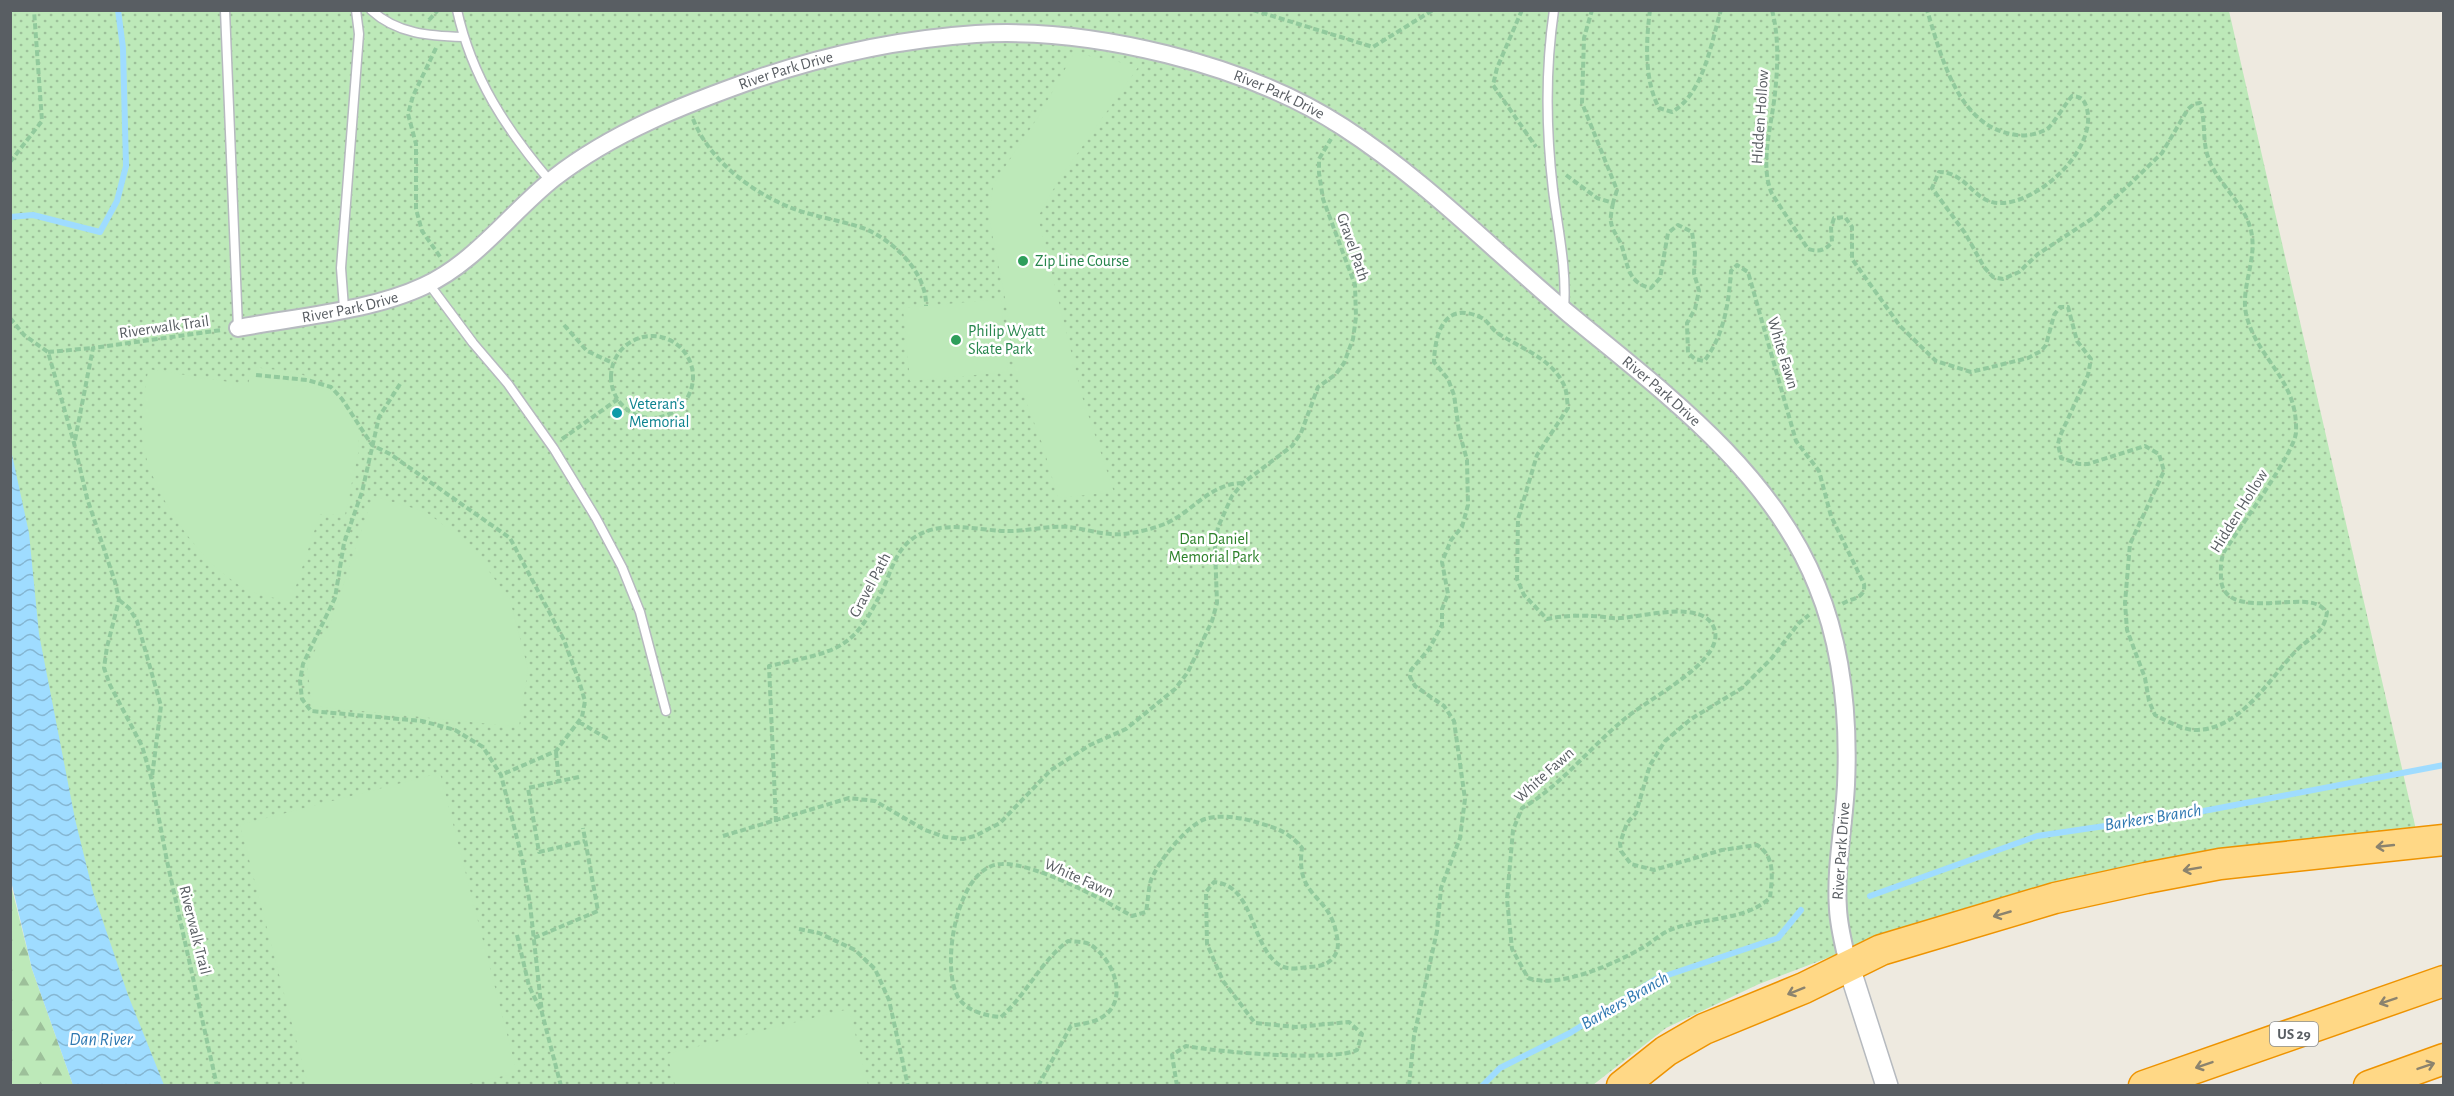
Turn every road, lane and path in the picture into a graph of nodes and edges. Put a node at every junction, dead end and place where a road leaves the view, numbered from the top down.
1 (34, 10) edge
2 (225, 10) edge
3 (356, 10) edge
4 (371, 10) edge
5 (438, 10) edge
6 (457, 10) edge
7 (1253, 10) edge
8 (1433, 10) edge
9 (1554, 10) edge
10 (1650, 10) edge
11 (1721, 10) edge
12 (1772, 10) edge
13 (1927, 10) edge
14 (425, 20) dead end
15 (440, 36) junction
16 (463, 37) junction
17 (687, 105) junction
18 (1340, 125) junction
19 (10, 162) edge
20 (550, 181) junction
21 (1613, 203) dead end
22 (452, 269) junction
23 (429, 284) junction
24 (926, 306) dead end
25 (344, 308) junction
26 (1564, 309) junction
27 (10, 318) edge
28 (564, 325) dead end
29 (238, 328) junction
30 (93, 348) junction
31 (48, 352) junction
32 (613, 363) junction
33 (256, 375) dead end
34 (400, 384) dead end
35 (618, 399) junction
36 (74, 443) junction
37 (372, 445) junction
38 (552, 447) junction
39 (1243, 483) junction
40 (119, 600) junction
41 (1825, 610) junction
42 (666, 711) dead end
43 (579, 722) junction
44 (608, 739) dead end
45 (556, 751) junction
46 (501, 775) junction
47 (579, 777) dead end
48 (151, 779) junction
49 (559, 782) junction
50 (776, 822) junction
51 (583, 828) dead end
52 (723, 836) dead end
53 (2444, 840) edge
54 (585, 841) junction
55 (799, 929) dead end
56 (517, 935) dead end
57 (534, 938) junction
58 (1848, 964) junction
59 (2444, 981) edge
60 (542, 1013) junction
61 (2444, 1059) edge
62 (217, 1086) edge
63 (561, 1086) edge
64 (908, 1086) edge
65 (1038, 1086) edge
66 (1177, 1086) edge
67 (1409, 1086) edge
68 (1622, 1086) edge
69 (1887, 1086) edge
70 (2144, 1086) edge
71 (2368, 1086) edge

1 - 19 path
2 - 29 lane
3 - 25 lane
4 - 15 lane
5 - 14 path
6 - 16 lane
7 - 8 path
9 - 26 lane
10 - 11 path
12 - 13 path, Hidden Hollow
15 - 16 lane
15 - 22 path
16 - 20 lane
17 - 18 street, River Park Drive
17 - 20 street, River Park Drive
17 - 24 path
18 - 26 street, River Park Drive
18 - 39 path, Gravel Path
20 - 22 street, River Park Drive
21 - 41 path, White Fawn
22 - 23 street, River Park Drive
23 - 25 street, River Park Drive
23 - 38 lane
25 - 29 street, River Park Drive
26 - 41 street, River Park Drive
27 - 31 path
28 - 32 path
29 - 30 path, Riverwalk Trail
30 - 31 path, Riverwalk Trail
30 - 36 path, Riverwalk Trail
31 - 36 path, Riverwalk Trail
32 - 35 path
32 - 35 path
33 - 37 path
34 - 37 path
35 - 38 path
36 - 40 path, Riverwalk Trail
37 - 43 path
37 - 46 path
38 - 42 lane
39 - 50 path, Gravel Path
39 - 50 path, Gravel Path
40 - 48 path, Riverwalk Trail
40 - 48 path, Riverwalk Trail
41 - 58 street, River Park Drive
41 - 67 path, White Fawn
43 - 44 path
43 - 45 path
45 - 46 path
45 - 49 path
46 - 57 path
47 - 49 path
48 - 62 path, Riverwalk Trail
49 - 54 path
50 - 52 path, Gravel Path
51 - 54 path
53 -> 58 highway
54 - 57 path
55 - 64 path
56 - 60 path
57 - 60 path
58 -> 68 highway
58 - 69 street
59 -> 70 highway, US 29
60 - 63 path
71 -> 61 highway
65 - 66 path, White Fawn

